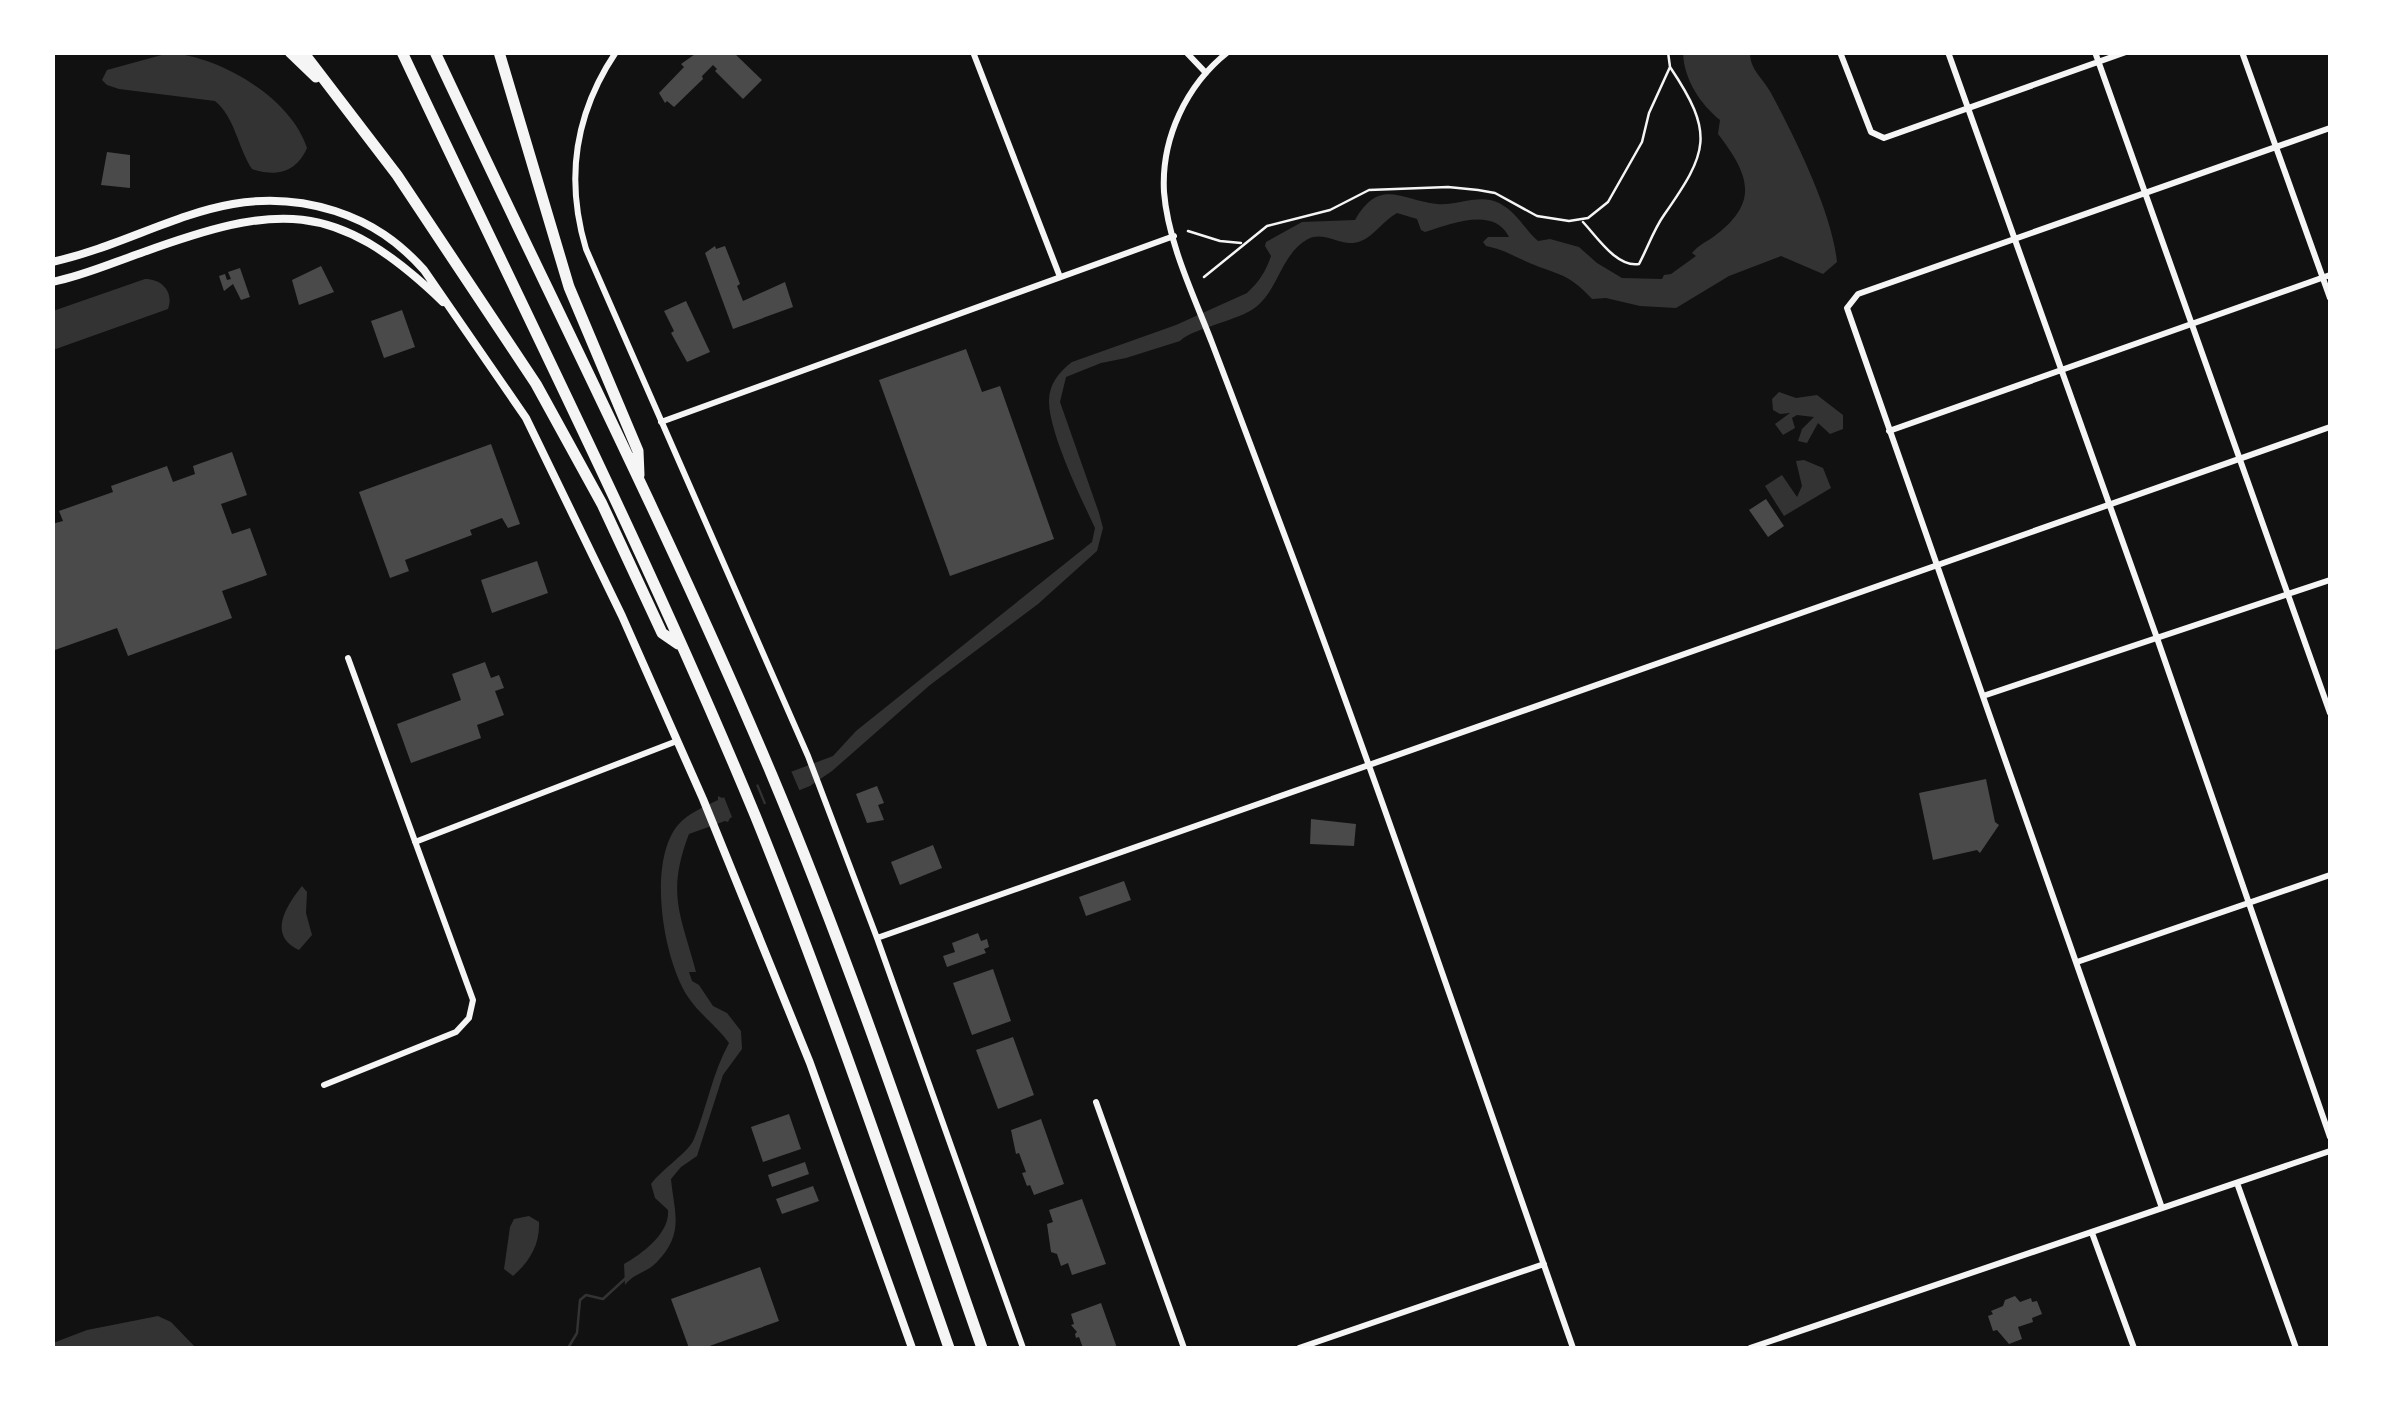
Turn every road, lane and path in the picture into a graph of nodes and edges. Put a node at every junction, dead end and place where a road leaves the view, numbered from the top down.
1 (290, 52) edge
2 (303, 52) edge
3 (402, 52) edge
4 (435, 52) edge
5 (499, 52) edge
6 (616, 52) edge
7 (973, 52) edge
8 (1186, 52) edge
9 (1228, 52) edge
10 (1668, 52) edge
11 (1840, 52) edge
12 (1948, 52) edge
13 (2096, 52) edge
14 (2126, 52) edge
15 (2242, 52) edge
16 (2099, 62) junction
17 (1670, 67) junction
18 (1206, 73) junction
19 (331, 90) junction
20 (1967, 109) junction
21 (2330, 128) edge
22 (2276, 148) junction
23 (2145, 194) junction
24 (1582, 220) junction
25 (1188, 231) dead end
26 (1174, 236) junction
27 (2013, 239) junction
28 (1242, 244) junction
29 (52, 262) edge
30 (1204, 277) dead end
31 (2327, 277) edge
32 (1060, 278) junction
33 (52, 282) edge
34 (2330, 298) edge
35 (454, 312) junction
36 (2192, 325) junction
37 (2060, 371) junction
38 (662, 422) junction
39 (2330, 427) edge
40 (1889, 431) junction
41 (2240, 459) junction
42 (639, 479) junction
43 (2108, 506) junction
44 (1936, 566) junction
45 (2330, 580) edge
46 (2289, 594) junction
47 (2157, 638) junction
48 (682, 646) junction
49 (348, 658) dead end
50 (1983, 696) junction
51 (2330, 712) edge
52 (677, 741) junction
53 (1368, 766) junction
54 (415, 842) junction
55 (2330, 875) edge
56 (2248, 903) junction
57 (877, 938) junction
58 (2077, 962) junction
59 (324, 1085) dead end
60 (1096, 1102) dead end
61 (2330, 1137) edge
62 (2330, 1151) edge
63 (2237, 1183) junction
64 (2162, 1208) junction
65 (2092, 1233) junction
66 (1544, 1264) junction
67 (912, 1348) edge
68 (949, 1348) edge
69 (982, 1348) edge
70 (1023, 1348) edge
71 (1184, 1348) edge
72 (1300, 1348) edge
73 (1573, 1348) edge
74 (1750, 1348) edge
75 (2134, 1348) edge
76 (2296, 1348) edge

1 - 19 highway
2 - 19 highway
3 - 48 highway
4 - 42 highway
5 - 42 highway
6 - 38 street
7 - 32 street
8 - 18 street
9 - 18 street
10 - 17 path
11 - 20 street
12 - 20 street
13 - 16 street
14 - 16 street
15 - 22 street
16 - 20 street
16 - 23 street
17 - 24 path
17 - 24 path
18 - 26 street
19 - 48 highway
20 - 27 street
21 - 22 street
22 - 23 street
22 - 31 street
23 - 27 street
23 - 36 street
24 - 28 path
25 - 28 path
26 - 32 street
26 - 53 street
27 - 37 street
27 - 40 street
28 - 30 path
29 - 35 street
31 - 34 street
31 - 36 street
32 - 38 street
33 - 35 street
35 - 52 street
36 - 37 street
36 - 41 street
37 - 40 street
37 - 43 street
38 - 57 street
39 - 41 street
40 - 44 street
41 - 43 street
41 - 46 street
42 - 69 highway
43 - 44 street
43 - 47 street
44 - 50 street
44 - 53 street
45 - 46 street
46 - 47 street
46 - 51 street
47 - 50 street
47 - 56 street
48 - 68 highway
49 - 54 street
50 - 58 street
52 - 54 street
52 - 67 street
53 - 57 street
53 - 66 street
54 - 59 street
55 - 56 street
56 - 58 street
56 - 61 street
57 - 70 street
58 - 64 street
60 - 71 street
62 - 63 street
63 - 64 street
63 - 76 street
64 - 65 street
65 - 74 street
65 - 75 street
66 - 72 street
66 - 73 street

